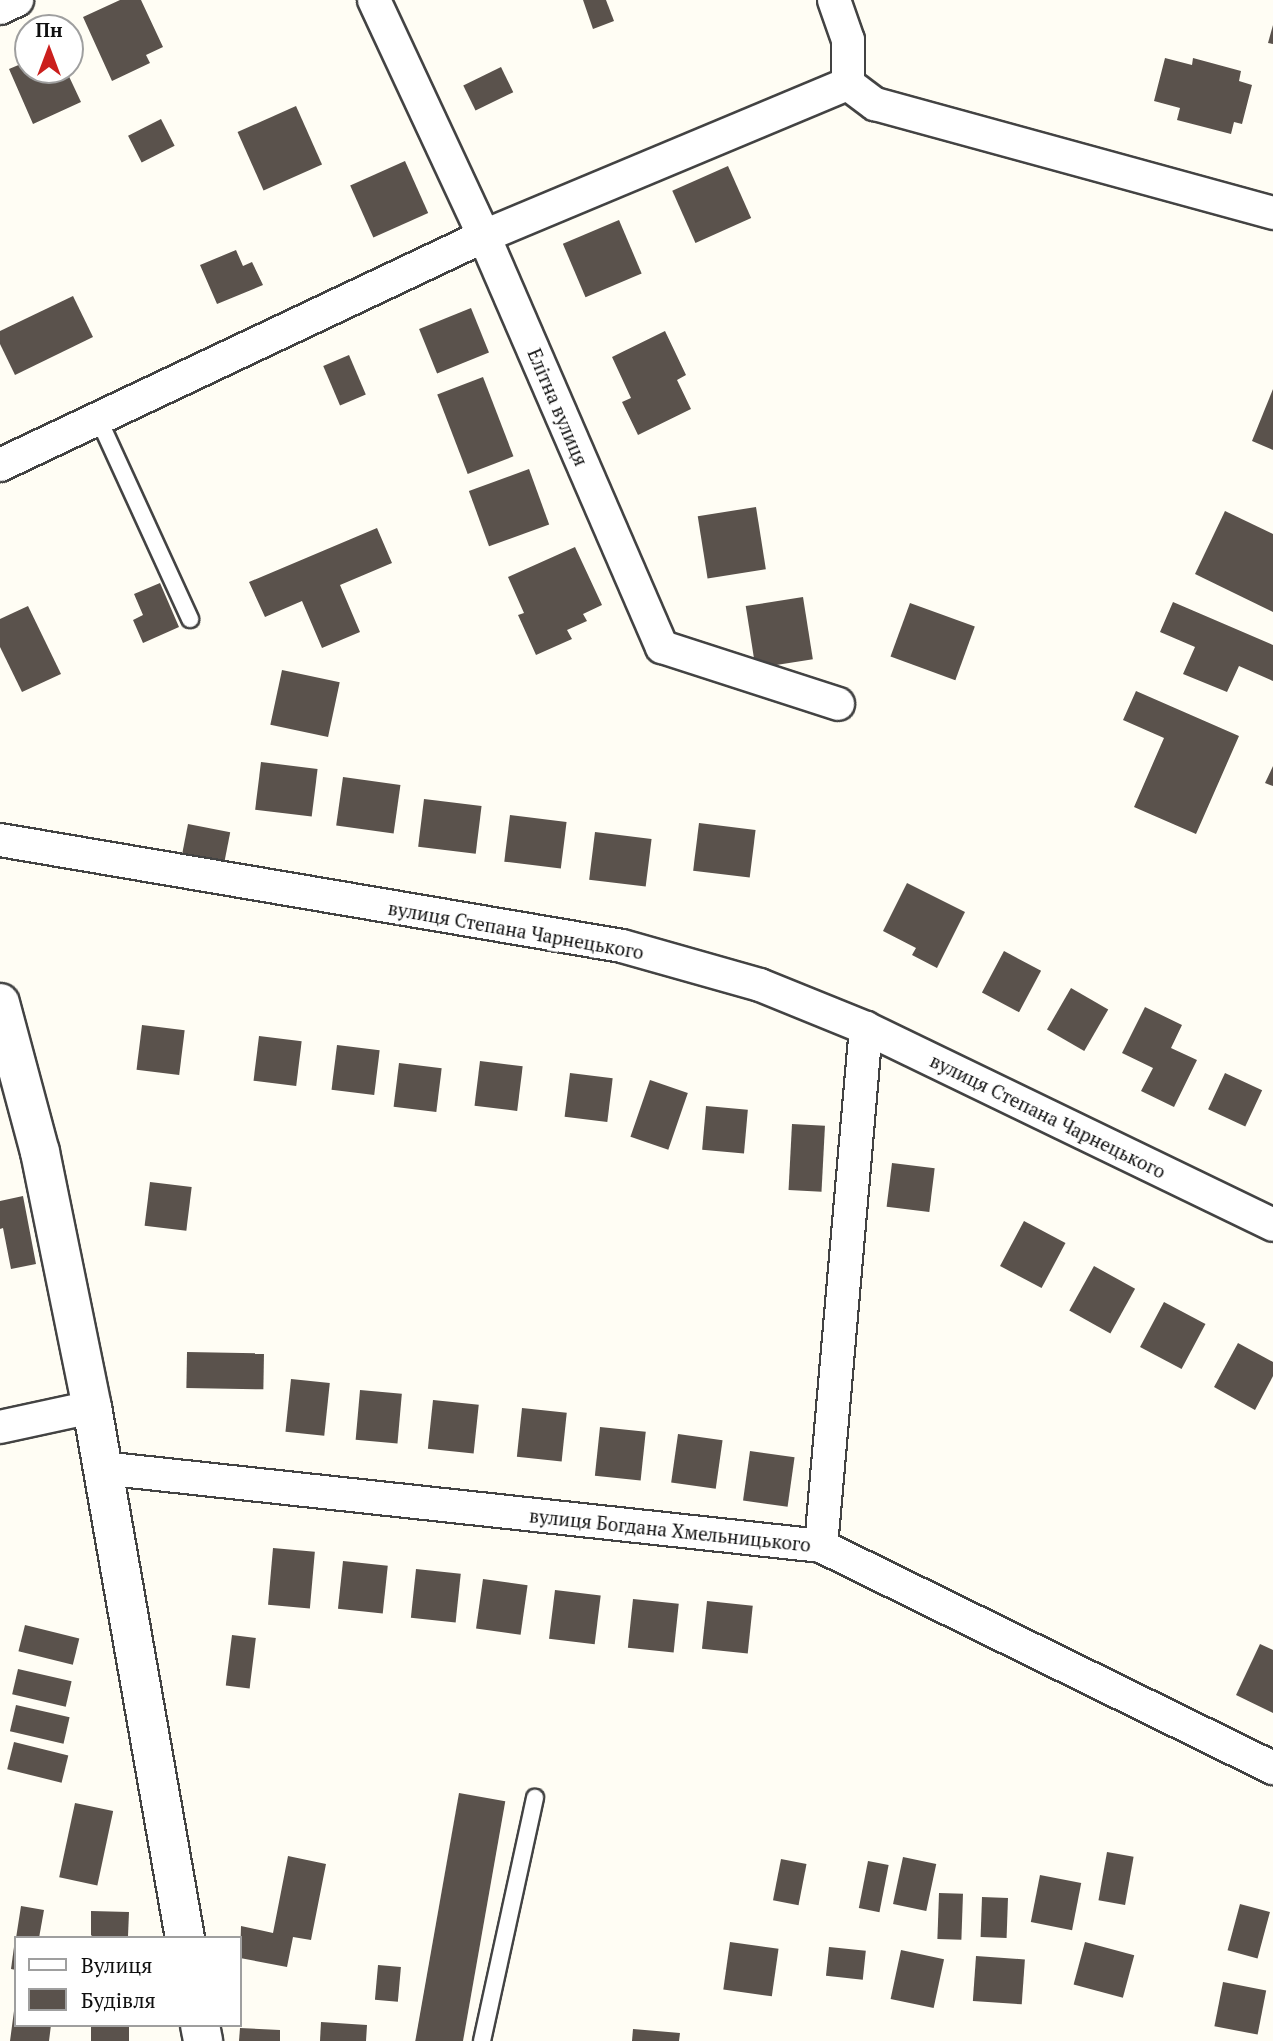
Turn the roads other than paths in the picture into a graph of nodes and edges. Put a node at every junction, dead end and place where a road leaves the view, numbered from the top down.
1 (17, 0) edge
2 (374, 0) edge
3 (834, 0) edge
4 (0, 8) edge
5 (848, 84) junction
6 (1273, 213) edge
7 (484, 236) junction
8 (99, 420) junction
9 (0, 465) edge
10 (190, 619) dead end
11 (838, 704) dead end
12 (0, 840) edge
13 (0, 1003) edge
14 (866, 1028) junction
15 (1273, 1225) edge
16 (92, 1407) junction
17 (0, 1427) edge
18 (102, 1468) junction
19 (821, 1546) junction
20 (1273, 1768) edge
21 (535, 1798) dead end
22 (185, 1936) edge
23 (482, 2041) edge

1 - 4 street
2 - 7 street, Елітна вулиця
3 - 5 street
5 - 6 street
5 - 7 street
7 - 8 street
7 - 11 street, Елітна вулиця
8 - 9 street
8 - 10 lane
12 - 14 street, вулиця Степана Чарнецького
13 - 16 street
14 - 15 street, вулиця Степана Чарнецького
14 - 19 street
16 - 17 street
16 - 18 street
18 - 19 street, вулиця Богдана Хмельницького
18 - 22 street
19 - 20 street, вулиця Богдана Хмельницького
21 - 23 lane

